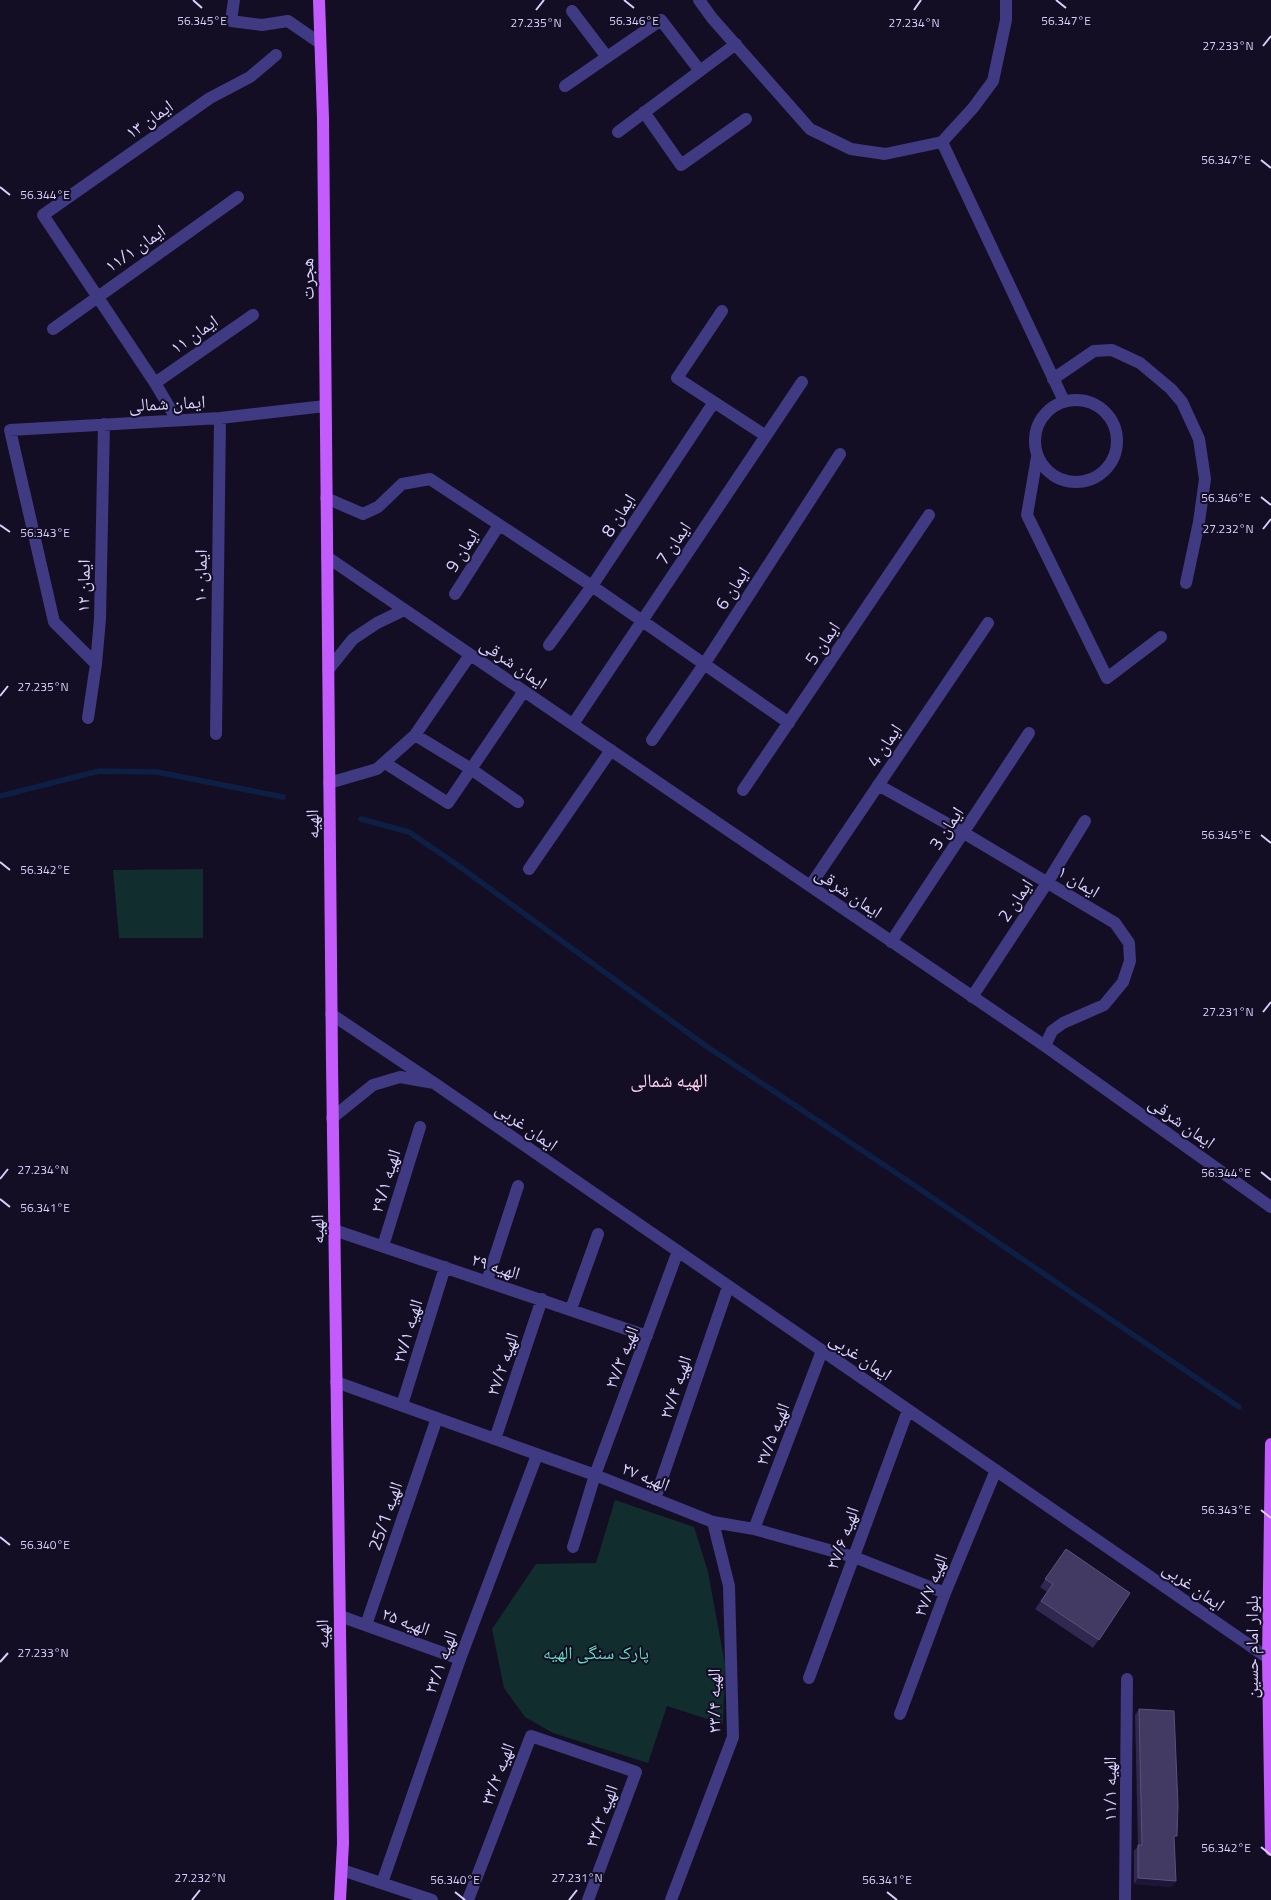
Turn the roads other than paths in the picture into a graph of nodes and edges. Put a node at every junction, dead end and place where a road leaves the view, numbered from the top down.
1 (234, 0) edge
2 (319, 0) edge
3 (699, 0) edge
4 (1006, 0) edge
5 (572, 10) dead end
6 (320, 43) junction
7 (736, 44) junction
8 (276, 55) dead end
9 (607, 57) junction
10 (700, 71) junction
11 (565, 86) dead end
12 (644, 112) junction
13 (746, 119) dead end
14 (618, 132) dead end
15 (942, 142) junction
16 (238, 197) dead end
17 (97, 296) junction
18 (722, 311) dead end
19 (252, 315) dead end
20 (53, 329) dead end
21 (1053, 379) junction
22 (155, 382) junction
23 (802, 382) dead end
24 (1064, 400) junction
25 (714, 402) junction
26 (326, 406) junction
27 (220, 418) junction
28 (177, 420) junction
29 (104, 424) junction
30 (766, 436) junction
31 (840, 454) dead end
32 (1037, 456) junction
33 (326, 498) junction
34 (929, 515) dead end
35 (499, 525) junction
36 (327, 557) junction
37 (1186, 583) dead end
38 (592, 586) junction
39 (455, 594) dead end
40 (404, 610) junction
41 (643, 621) junction
42 (988, 623) dead end
43 (1161, 637) dead end
44 (549, 645) dead end
45 (470, 655) junction
46 (705, 663) junction
47 (96, 664) junction
48 (328, 670) junction
49 (524, 691) junction
50 (88, 718) dead end
51 (789, 723) junction
52 (573, 724) junction
53 (1029, 732) dead end
54 (216, 734) dead end
55 (415, 735) junction
56 (652, 740) dead end
57 (611, 750) junction
58 (385, 763) junction
59 (471, 769) junction
60 (329, 783) junction
61 (878, 785) junction
62 (743, 790) dead end
63 (518, 802) dead end
64 (1085, 821) dead end
65 (964, 832) junction
66 (529, 869) dead end
67 (1047, 883) junction
68 (810, 886) junction
69 (891, 942) junction
70 (972, 996) junction
71 (331, 1014) junction
72 (1045, 1046) junction
73 (434, 1083) junction
74 (332, 1118) junction
75 (420, 1127) dead end
76 (518, 1186) dead end
77 (1271, 1207) edge
78 (334, 1230) junction
79 (598, 1234) dead end
80 (383, 1246) junction
81 (678, 1251) junction
82 (445, 1267) junction
83 (487, 1281) junction
84 (728, 1287) junction
85 (542, 1299) junction
86 (571, 1309) junction
87 (647, 1336) junction
88 (822, 1351) junction
89 (336, 1382) junction
90 (402, 1405) junction
91 (908, 1410) junction
92 (437, 1418) junction
93 (495, 1439) junction
94 (1271, 1444) edge
95 (537, 1455) junction
96 (996, 1470) junction
97 (595, 1475) junction
98 (655, 1499) junction
99 (713, 1522) junction
100 (754, 1529) junction
101 (573, 1547) dead end
102 (854, 1556) junction
103 (945, 1593) junction
104 (340, 1616) junction
105 (366, 1626) junction
106 (1268, 1658) junction
107 (460, 1659) junction
108 (809, 1678) dead end
109 (1127, 1679) dead end
110 (900, 1714) dead end
111 (636, 1772) joint
112 (1271, 1850) edge
113 (342, 1870) junction
114 (382, 1883) junction
115 (340, 1900) edge
116 (432, 1900) edge
117 (468, 1900) edge
118 (588, 1900) edge
119 (671, 1900) edge
120 (1125, 1900) edge

1 - 6 street
2 - 6 main road, هجرت
3 - 7 street
4 - 15 street
5 - 9 street
6 - 26 main road, هجرت
7 - 10 street
7 - 15 street
8 - 17 street, ایمان ۱۳
9 - 10 street
9 - 11 street
10 - 12 street
12 - 13 street
12 - 14 street
15 - 21 street
16 - 17 street, ایمان ۱۱/۱
17 - 20 street, ایمان ۱۱/۱
17 - 22 street
18 - 25 street
19 - 22 street, ایمان ۱۱
21 - 24 street
21 - 37 street
22 - 28 street
23 - 30 street, ایمان 7
24 - 32 street
24 - 32 street
25 - 30 street
25 - 38 street, ایمان 8
26 - 27 street, ایمان شمالی
26 - 33 main road, هجرت
27 - 28 street, ایمان شمالی
27 - 54 street, ایمان ۱۰
28 - 29 street, ایمان شمالی
29 - 47 street, ایمان ۱۲
29 - 47 street, ایمان شمالی
30 - 41 street, ایمان 7
31 - 46 street, ایمان 6
32 - 43 street
33 - 35 street
33 - 36 main road, هجرت
34 - 51 street, ایمان 5
35 - 38 street
35 - 39 street, ایمان 9
36 - 40 street, ایمان شرقی
36 - 48 main road, الهیه
38 - 41 street
38 - 44 street, ایمان 8
40 - 45 street, ایمان شرقی
40 - 48 street
41 - 46 street
41 - 52 street, ایمان 7
42 - 61 street, ایمان 4
45 - 49 street, ایمان شرقی
45 - 55 street
46 - 51 street
46 - 56 street, ایمان 6
47 - 50 street, ایمان ۱۲
48 - 60 main road, الهیه
49 - 52 street, ایمان شرقی
49 - 59 street
51 - 62 street, ایمان 5
52 - 57 street, ایمان شرقی
53 - 65 street, ایمان 3
55 - 58 street
55 - 59 street
57 - 66 street
57 - 68 street, ایمان شرقی
58 - 59 street
58 - 60 street
59 - 63 street
60 - 71 main road, الهیه
61 - 65 street, ایمان ۱
61 - 68 street, ایمان 4
64 - 67 street, ایمان 2
65 - 67 street, ایمان ۱
65 - 69 street, ایمان 3
67 - 70 street, ایمان 2
67 - 72 street, ایمان ۱
68 - 69 street, ایمان شرقی
69 - 70 street, ایمان شرقی
70 - 72 street, ایمان شرقی
71 - 73 street, ایمان غربی
71 - 74 main road, الهیه
72 - 77 street, ایمان شرقی
73 - 74 street
73 - 81 street, ایمان غربی
74 - 78 main road, الهیه
75 - 80 street, الهیه ۲۹/۱
76 - 83 street
78 - 80 street, الهیه ۲۹
78 - 89 main road, الهیه
79 - 86 street
80 - 82 street, الهیه ۲۹
81 - 84 street, ایمان غربی
81 - 87 street, الهیه ۲۷/۳
82 - 83 street, الهیه ۲۹
82 - 90 street, الهیه ۲۷/۱
83 - 85 street, الهیه ۲۹
84 - 88 street, ایمان غربی
84 - 98 street, الهیه ۲۷/۴
85 - 86 street, الهیه ۲۹
85 - 93 street, الهیه ۲۷/۲
86 - 87 street, الهیه ۲۹
87 - 97 street, الهیه ۲۷/۳
88 - 91 street, ایمان غربی
88 - 100 street, الهیه ۲۷/۵
89 - 90 street, الهیه ۲۷
89 - 104 main road, الهیه
90 - 92 street, الهیه ۲۷
91 - 96 street, ایمان غربی
91 - 102 street, الهیه ۲۷/۶
92 - 93 street, الهیه ۲۷
92 - 105 street, الهیه 25/1
93 - 95 street, الهیه ۲۷
94 - 106 main road, بلوار امام حسین
95 - 97 street, الهیه ۲۷
95 - 107 street, الهیه ۲۳/۱
96 - 103 street, الهیه ۲۷/۷
96 - 106 street, ایمان غربی
97 - 98 street, الهیه ۲۷
97 - 101 street, الهیه ۲۷/۳
98 - 99 street, الهیه ۲۷
99 - 100 street, الهیه ۲۷
99 - 119 street, الهیه ۲۳/۴
100 - 102 street, الهیه ۲۷
102 - 103 street, الهیه ۲۷
102 - 108 street, الهیه ۲۷/۶
103 - 110 street, الهیه ۲۷/۷
104 - 105 street, الهیه ۲۵
104 - 113 main road, الهیه
105 - 107 street, الهیه ۲۵
106 - 112 main road, بلوار امام حسین
107 - 114 street, الهیه ۲۳/۱
109 - 120 street, الهیه ۱۱/۱
111 - 117 street, الهیه ۲۳/۲
111 - 118 street, الهیه ۲۳/۳
113 - 114 street
113 - 115 main road, الهیه
114 - 116 street

